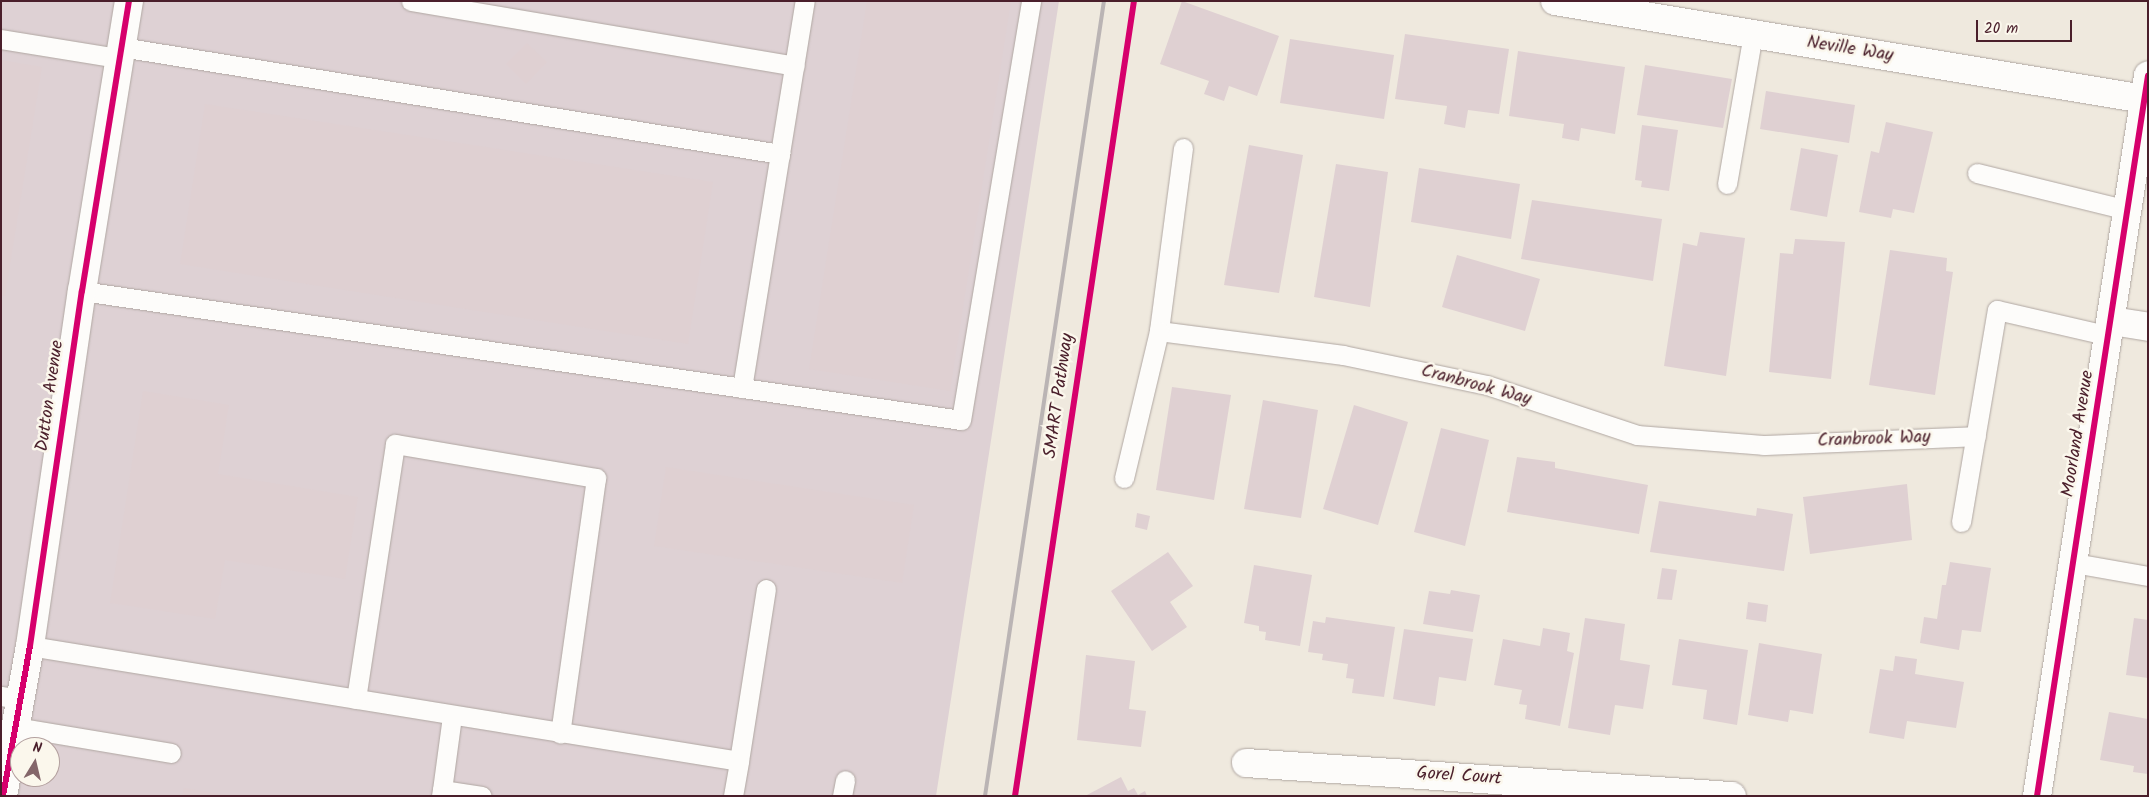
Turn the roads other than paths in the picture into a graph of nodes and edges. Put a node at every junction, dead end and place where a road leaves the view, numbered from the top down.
1 (129, 1) edge
2 (411, 1) edge
3 (805, 1) edge
4 (1031, 1) edge
5 (1555, 1) edge
6 (1753, 34) junction
7 (1, 39) edge
8 (120, 53) junction
9 (795, 66) junction
10 (2146, 88) edge
11 (1183, 148) dead end
12 (780, 154) junction
13 (1977, 173) dead end
14 (1727, 184) dead end
15 (2128, 210) junction
16 (82, 291) junction
17 (2148, 327) edge
18 (2111, 328) junction
19 (1159, 331) junction
20 (742, 388) junction
21 (1976, 436) junction
22 (1124, 478) dead end
23 (1962, 522) dead end
24 (2074, 563) junction
25 (2148, 576) edge
26 (766, 590) dead end
27 (30, 646) junction
28 (10, 698) edge
29 (356, 699) junction
30 (452, 716) junction
31 (16, 727) junction
32 (560, 733) junction
33 (171, 753) dead end
34 (739, 761) junction
35 (1246, 763) dead end
36 (442, 793) edge
37 (3, 796) edge
38 (482, 796) edge
39 (734, 796) edge
40 (1732, 796) edge
41 (2037, 796) edge

1 - 8 street, Dutton Avenue
2 - 9 lane
3 - 9 lane
4 - 20 lane
5 - 6 street, Neville Way
6 - 10 street, Neville Way
6 - 14 lane
7 - 8 lane
8 - 12 lane
8 - 16 street, Dutton Avenue
9 - 12 lane
10 - 15 street, Moorland Avenue
11 - 19 lane
12 - 20 lane
13 - 15 lane
15 - 18 street, Moorland Avenue
16 - 20 lane
16 - 27 street, Dutton Avenue
17 - 18 street
18 - 21 lane
18 - 24 street, Moorland Avenue
19 - 21 lane, Cranbrook Way
19 - 22 lane
21 - 23 lane
24 - 25 lane
24 - 41 street, Moorland Avenue
26 - 34 lane
27 - 28 street, Dutton Avenue
27 - 29 lane
28 - 31 street, Dutton Avenue
29 - 30 lane
29 - 32 lane
30 - 32 lane
30 - 36 lane
31 - 33 lane
31 - 37 street, Dutton Avenue
32 - 34 lane
34 - 39 lane
35 - 40 street, Gorel Court
36 - 38 lane

